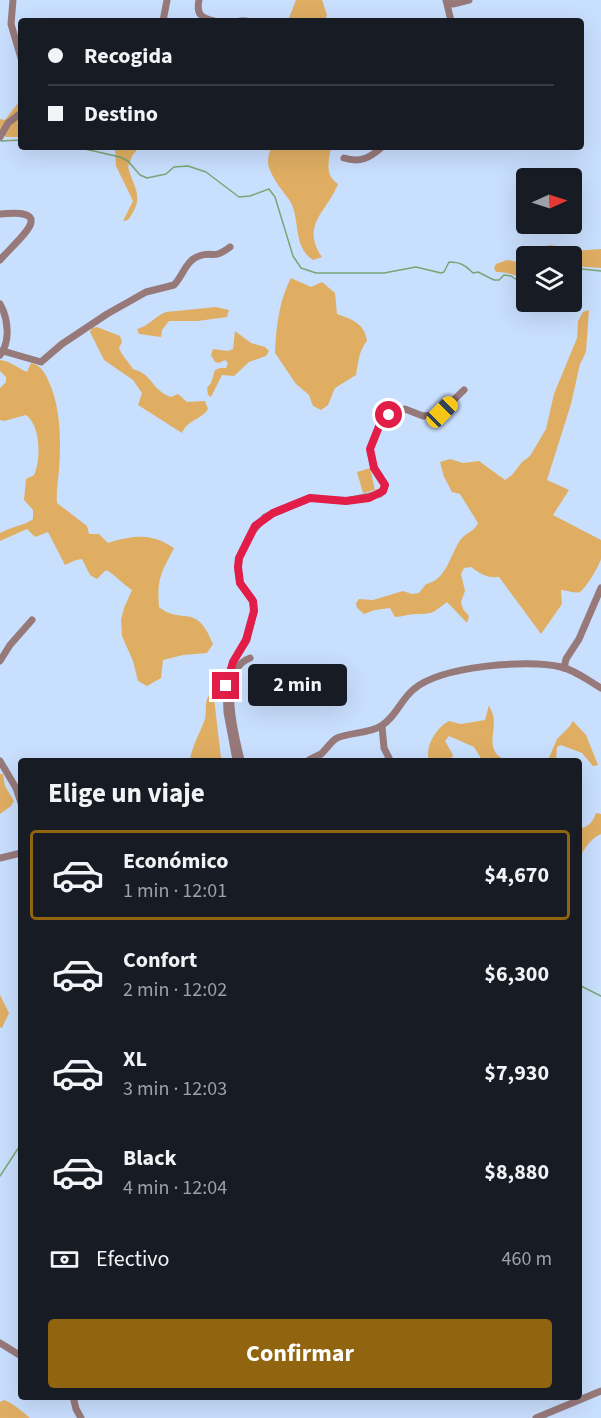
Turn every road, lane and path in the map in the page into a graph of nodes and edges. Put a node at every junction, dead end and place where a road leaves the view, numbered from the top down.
1 (13, 0) edge
2 (167, 0) edge
3 (199, 0) edge
4 (469, 0) edge
5 (447, 1) edge
6 (164, 18) edge
7 (203, 18) edge
8 (450, 18) edge
9 (18, 48) edge
10 (18, 115) edge
11 (0, 137) edge
12 (378, 150) edge
13 (344, 158) dead end
14 (0, 214) edge
15 (230, 247) dead end
16 (0, 260) edge
17 (0, 304) edge
18 (2, 353) edge
19 (464, 390) dead end
20 (601, 588) edge
21 (32, 620) dead end
22 (250, 658) dead end
23 (0, 661) edge
24 (564, 668) junction
25 (601, 688) edge
26 (382, 726) junction
27 (236, 758) edge
28 (241, 758) edge
29 (313, 758) edge
30 (389, 758) edge
31 (0, 761) edge
32 (18, 794) edge
33 (18, 854) edge
34 (0, 858) edge
35 (0, 1343) edge
36 (18, 1354) edge
37 (601, 1391) edge
38 (582, 1399) edge
39 (74, 1400) edge
40 (579, 1400) edge
41 (81, 1418) edge
42 (536, 1418) edge

1 - 9 street
2 - 6 street
3 - 7 street
4 - 5 street
5 - 8 street
10 - 11 street
12 - 13 street
14 - 16 street
15 - 18 street
17 - 18 street
19 - 27 street
20 - 24 street
21 - 23 street
22 - 28 street
24 - 25 street
24 - 26 street
26 - 29 street
26 - 30 street
31 - 32 street
33 - 34 street
35 - 36 street
37 - 38 street
39 - 41 street
40 - 42 street

